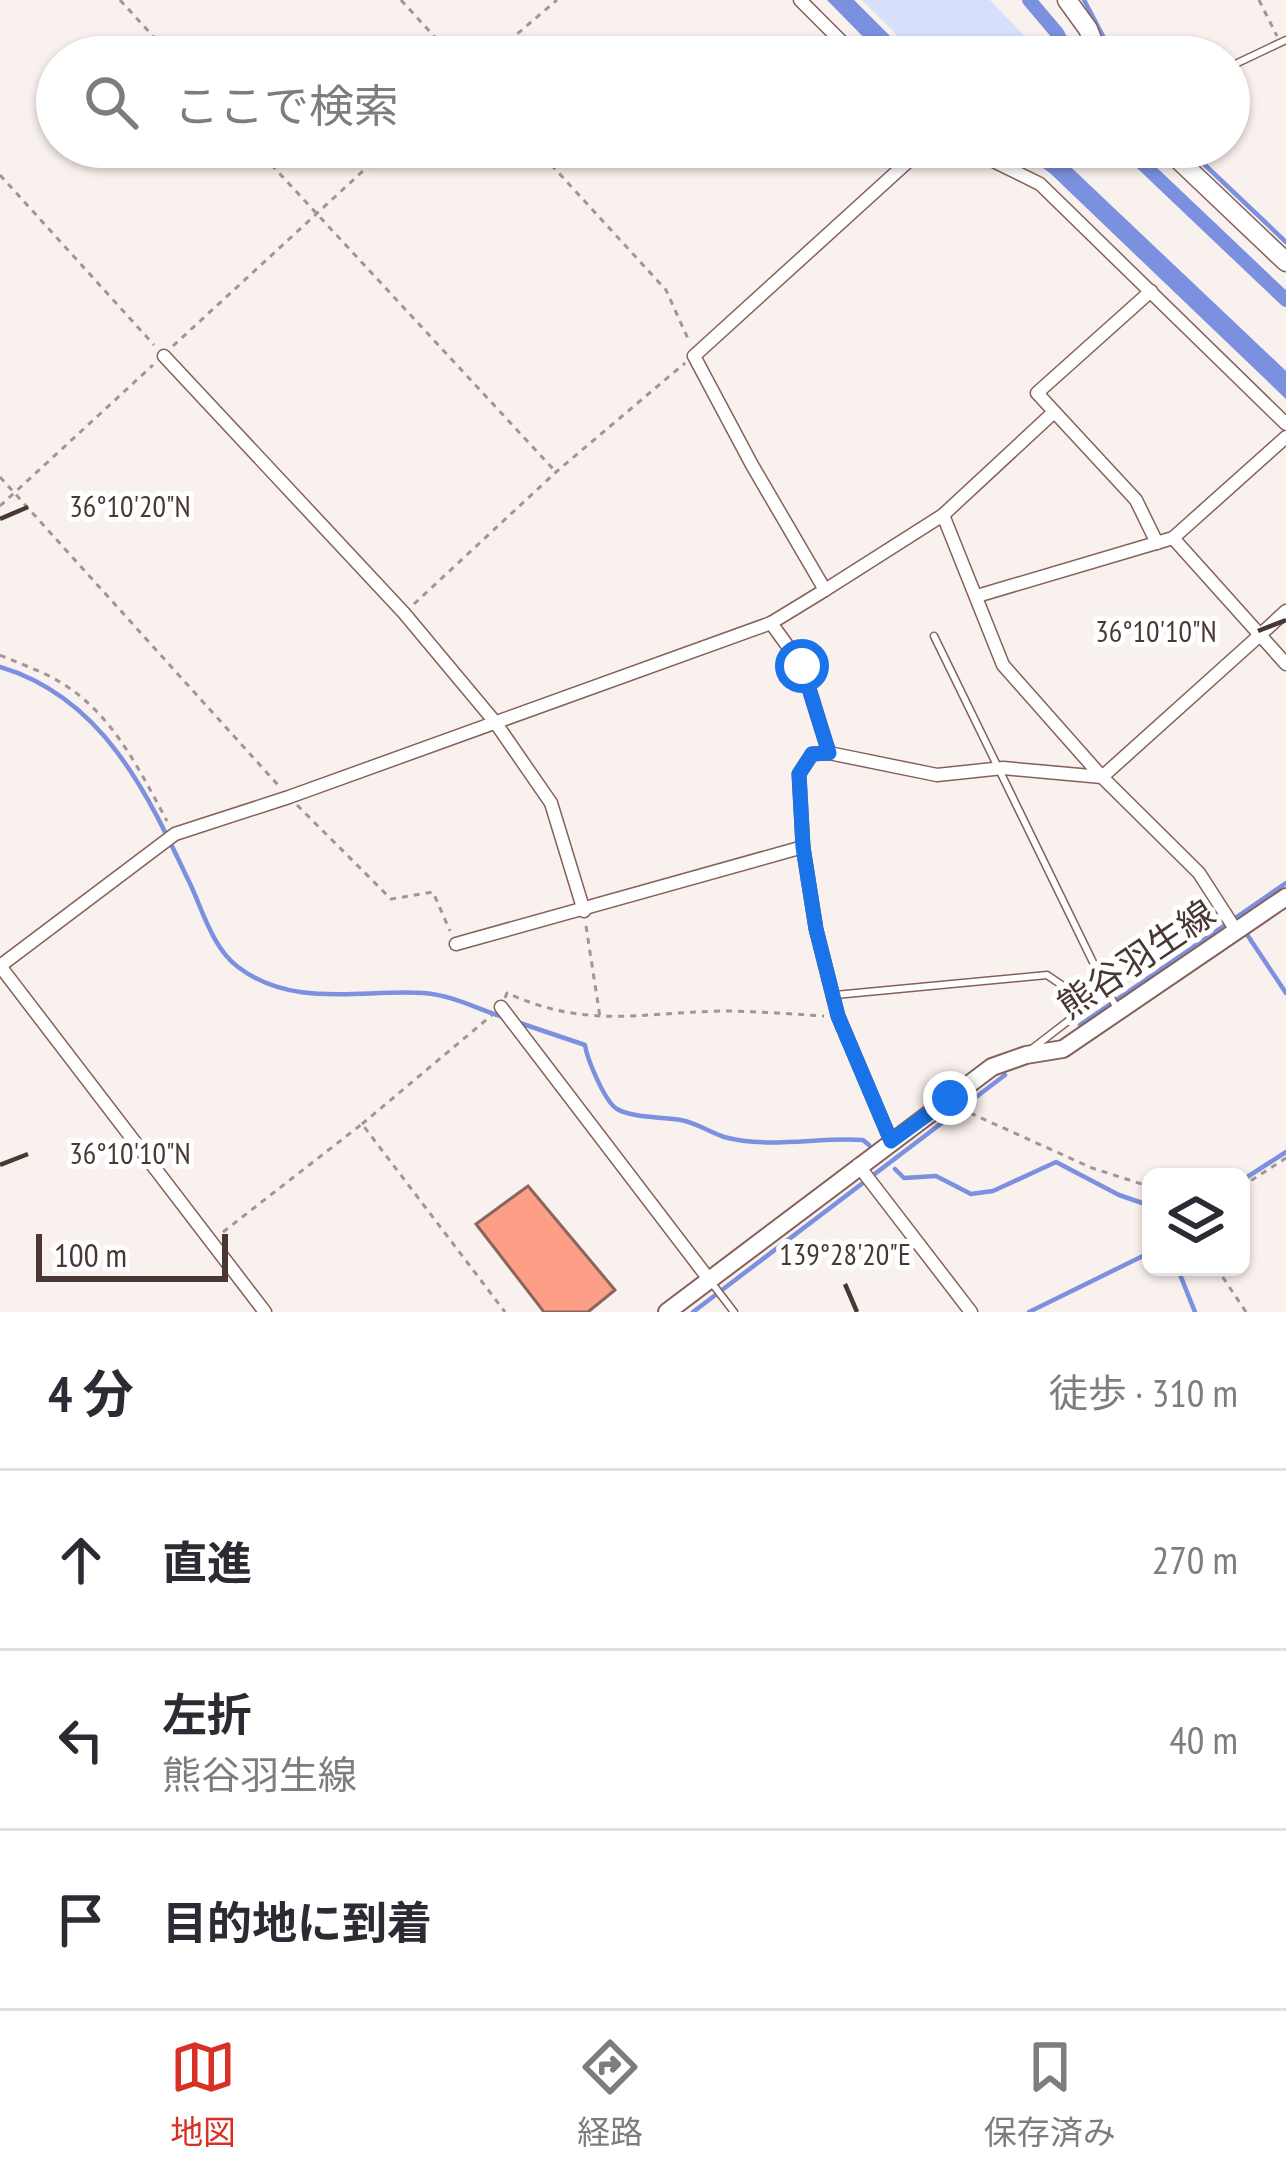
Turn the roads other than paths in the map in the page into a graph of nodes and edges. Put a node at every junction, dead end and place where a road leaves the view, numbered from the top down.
1 (800, 0) edge
2 (1067, 0) edge
3 (836, 36) edge
4 (1091, 36) edge
5 (1283, 41) edge
6 (1250, 58) edge
7 (901, 168) edge
8 (1016, 168) edge
9 (1187, 168) edge
10 (1286, 262) edge
11 (1150, 291) junction
12 (164, 356) road end
13 (1054, 412) junction
14 (1286, 424) edge
15 (1286, 437) edge
16 (943, 514) junction
17 (1173, 538) junction
18 (1157, 543) junction
19 (825, 590) junction
20 (977, 596) junction
21 (1286, 611) edge
22 (772, 623) junction
23 (1260, 635) junction
24 (934, 636) dead end
25 (1286, 664) edge
26 (495, 722) junction
27 (829, 753) junction
28 (1000, 768) junction
29 (1102, 777) junction
30 (803, 847) junction
31 (1286, 897) edge
32 (584, 911) junction
33 (1235, 930) junction
34 (456, 944) road end
35 (0, 966) edge
36 (1108, 992) junction
37 (832, 995) junction
38 (1084, 1007) junction
39 (1118, 1009) junction
40 (508, 1016) road end
41 (1026, 1054) junction
42 (891, 1141) junction
43 (860, 1167) junction
44 (710, 1280) junction
45 (265, 1312) edge
46 (667, 1312) edge
47 (734, 1312) edge
48 (971, 1312) edge

1 - 3 street
2 - 4 main road
5 - 6 lane
7 - 19 street
8 - 11 street
9 - 10 main road
11 - 13 street
11 - 14 street
12 - 26 street
13 - 16 street
13 - 18 street
15 - 17 street
16 - 19 street
16 - 20 street
17 - 18 street
17 - 23 street
18 - 20 street
19 - 22 street
20 - 29 street
21 - 23 street
22 - 26 street
22 - 27 street
23 - 25 street
23 - 29 street
24 - 28 lane
26 - 32 street
26 - 35 street
27 - 28 street
27 - 30 street
28 - 29 street
28 - 36 lane
29 - 33 street
30 - 32 street
30 - 37 street
31 - 33 main road, 熊谷羽生線
32 - 34 street
33 - 39 main road, 熊谷羽生線
35 - 45 street
36 - 38 lane
36 - 39 lane
37 - 38 lane
37 - 42 street
38 - 41 lane
39 - 41 main road, 熊谷羽生線
40 - 44 street
41 - 42 main road, 熊谷羽生線
42 - 43 main road, 熊谷羽生線
43 - 44 main road, 熊谷羽生線
43 - 48 street
44 - 46 main road, 熊谷羽生線
44 - 47 lane

